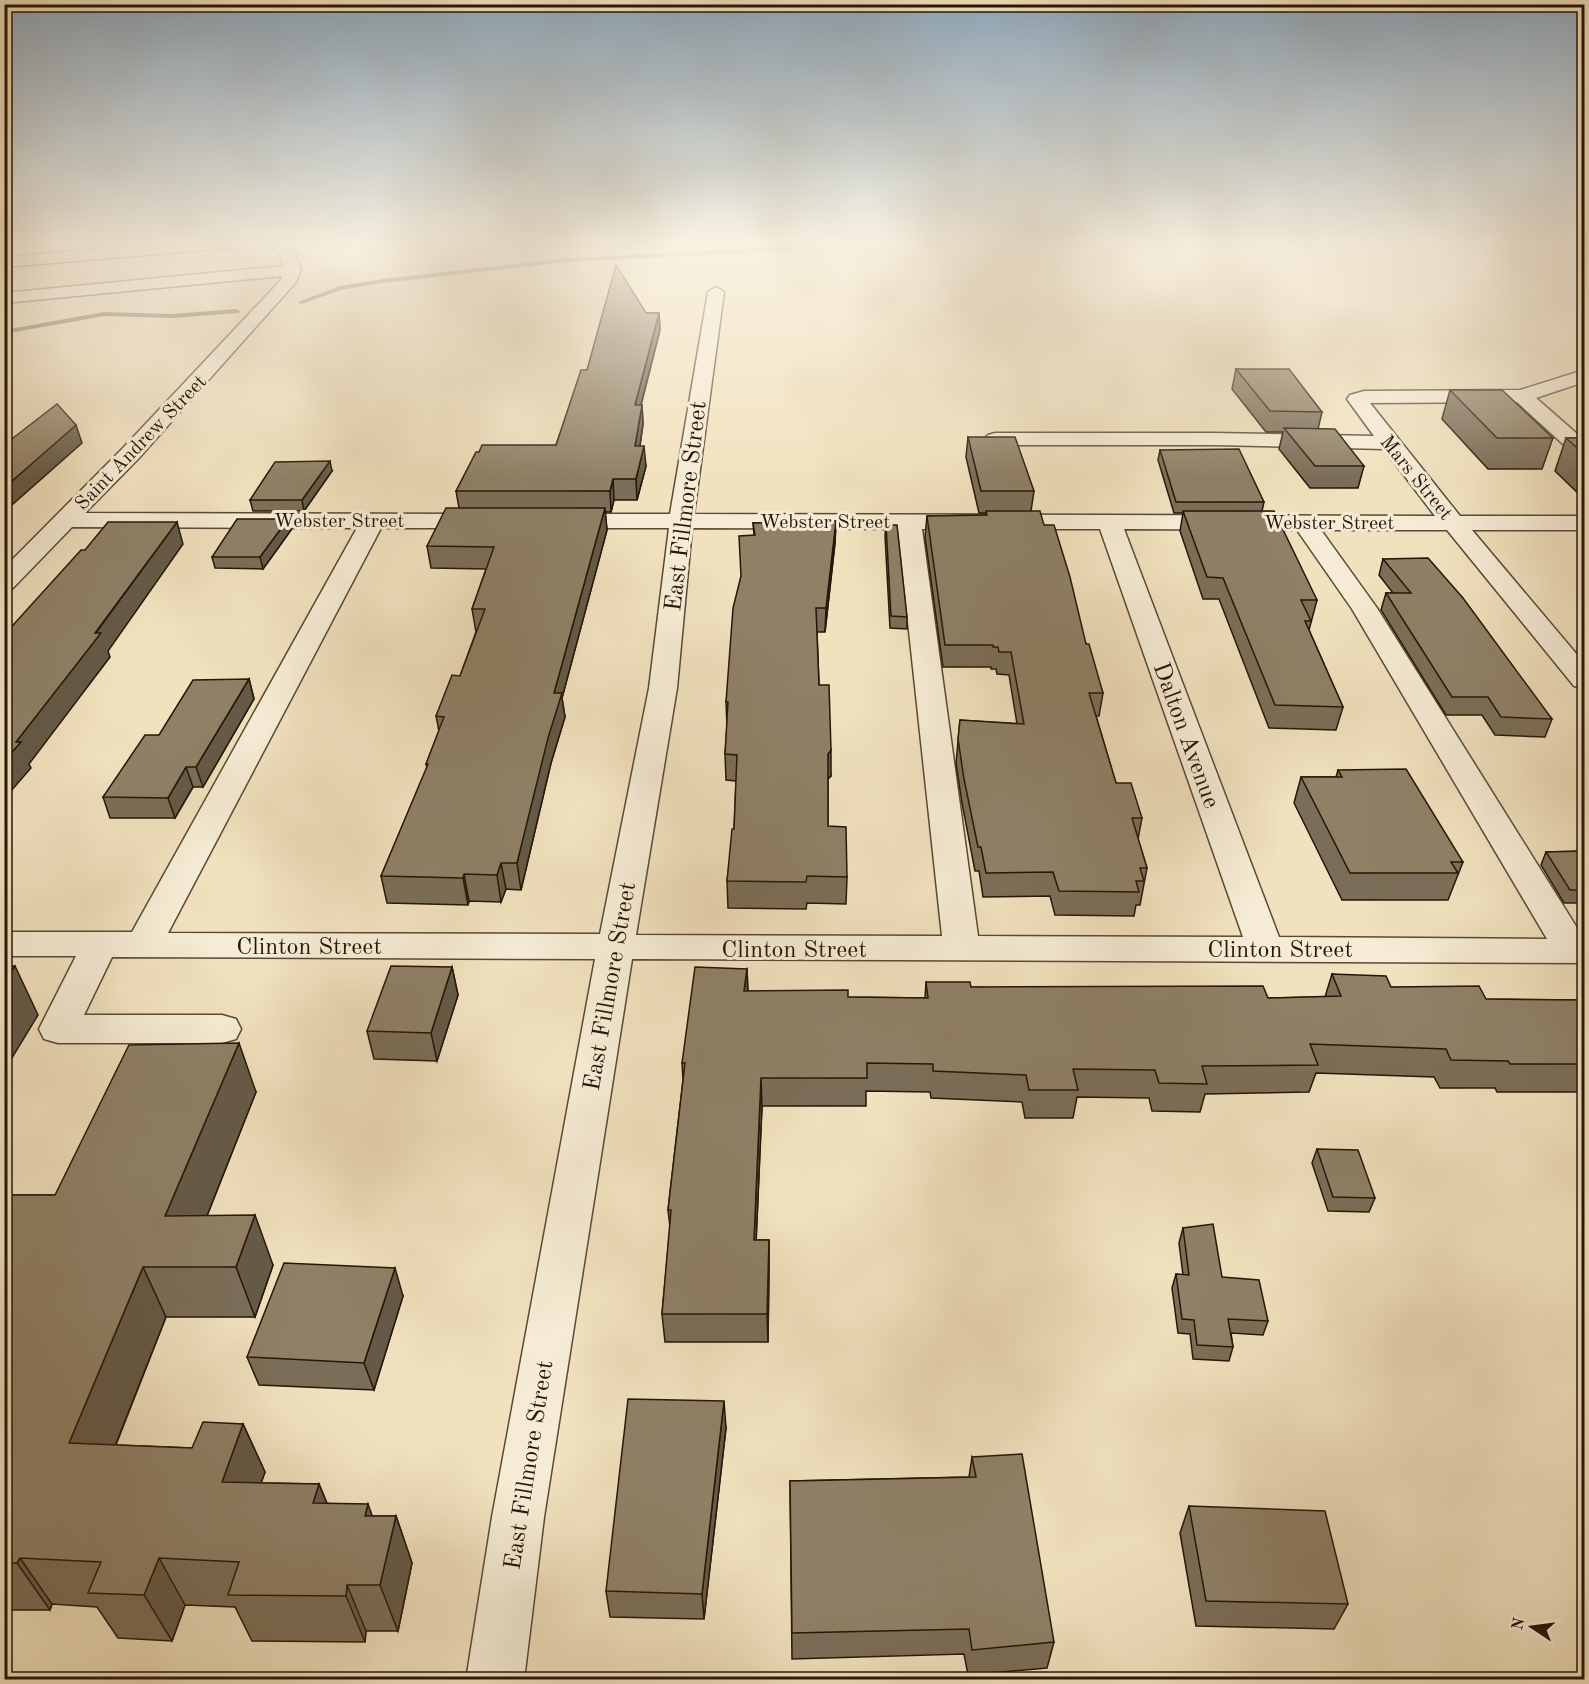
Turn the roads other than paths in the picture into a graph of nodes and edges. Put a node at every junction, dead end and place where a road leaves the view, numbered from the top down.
1 (254, 321) edge
2 (712, 321) edge
3 (1584, 376) edge
4 (1522, 396) junction
5 (995, 439) edge
6 (1389, 443) junction
7 (1584, 451) edge
8 (65, 520) junction
9 (909, 520) junction
10 (373, 521) junction
11 (500, 521) edge
12 (546, 521) edge
13 (681, 521) junction
14 (1109, 521) junction
15 (1304, 522) junction
16 (1454, 523) junction
17 (1584, 523) edge
18 (4, 583) edge
19 (1584, 680) edge
20 (4, 944) edge
21 (100, 945) junction
22 (143, 945) junction
23 (616, 948) junction
24 (962, 949) junction
25 (1265, 949) junction
26 (1578, 951) edge
27 (222, 1029) dead end
28 (495, 1680) edge

1 - 8 street, Saint Andrew Street
2 - 13 street, East Fillmore Street
3 - 4 street
4 - 6 street, Mars Street
4 - 7 street
5 - 6 street
6 - 16 street, Mars Street
8 - 10 street, Webster Street
8 - 18 street, Saint Andrew Street
9 - 13 street, Webster Street
9 - 14 street, Webster Street
9 - 24 street
10 - 11 street, Webster Street
10 - 22 street
12 - 13 street, Webster Street
13 - 23 street, East Fillmore Street
14 - 15 street, Webster Street
14 - 25 street, Dalton Avenue
15 - 16 street, Webster Street
15 - 26 street
16 - 17 street, Webster Street
16 - 19 street, Mars Street
20 - 21 street, Clinton Street
21 - 22 street, Clinton Street
21 - 27 street
22 - 23 street, Clinton Street
23 - 24 street, Clinton Street
23 - 28 street, East Fillmore Street
24 - 25 street, Clinton Street
25 - 26 street, Clinton Street

